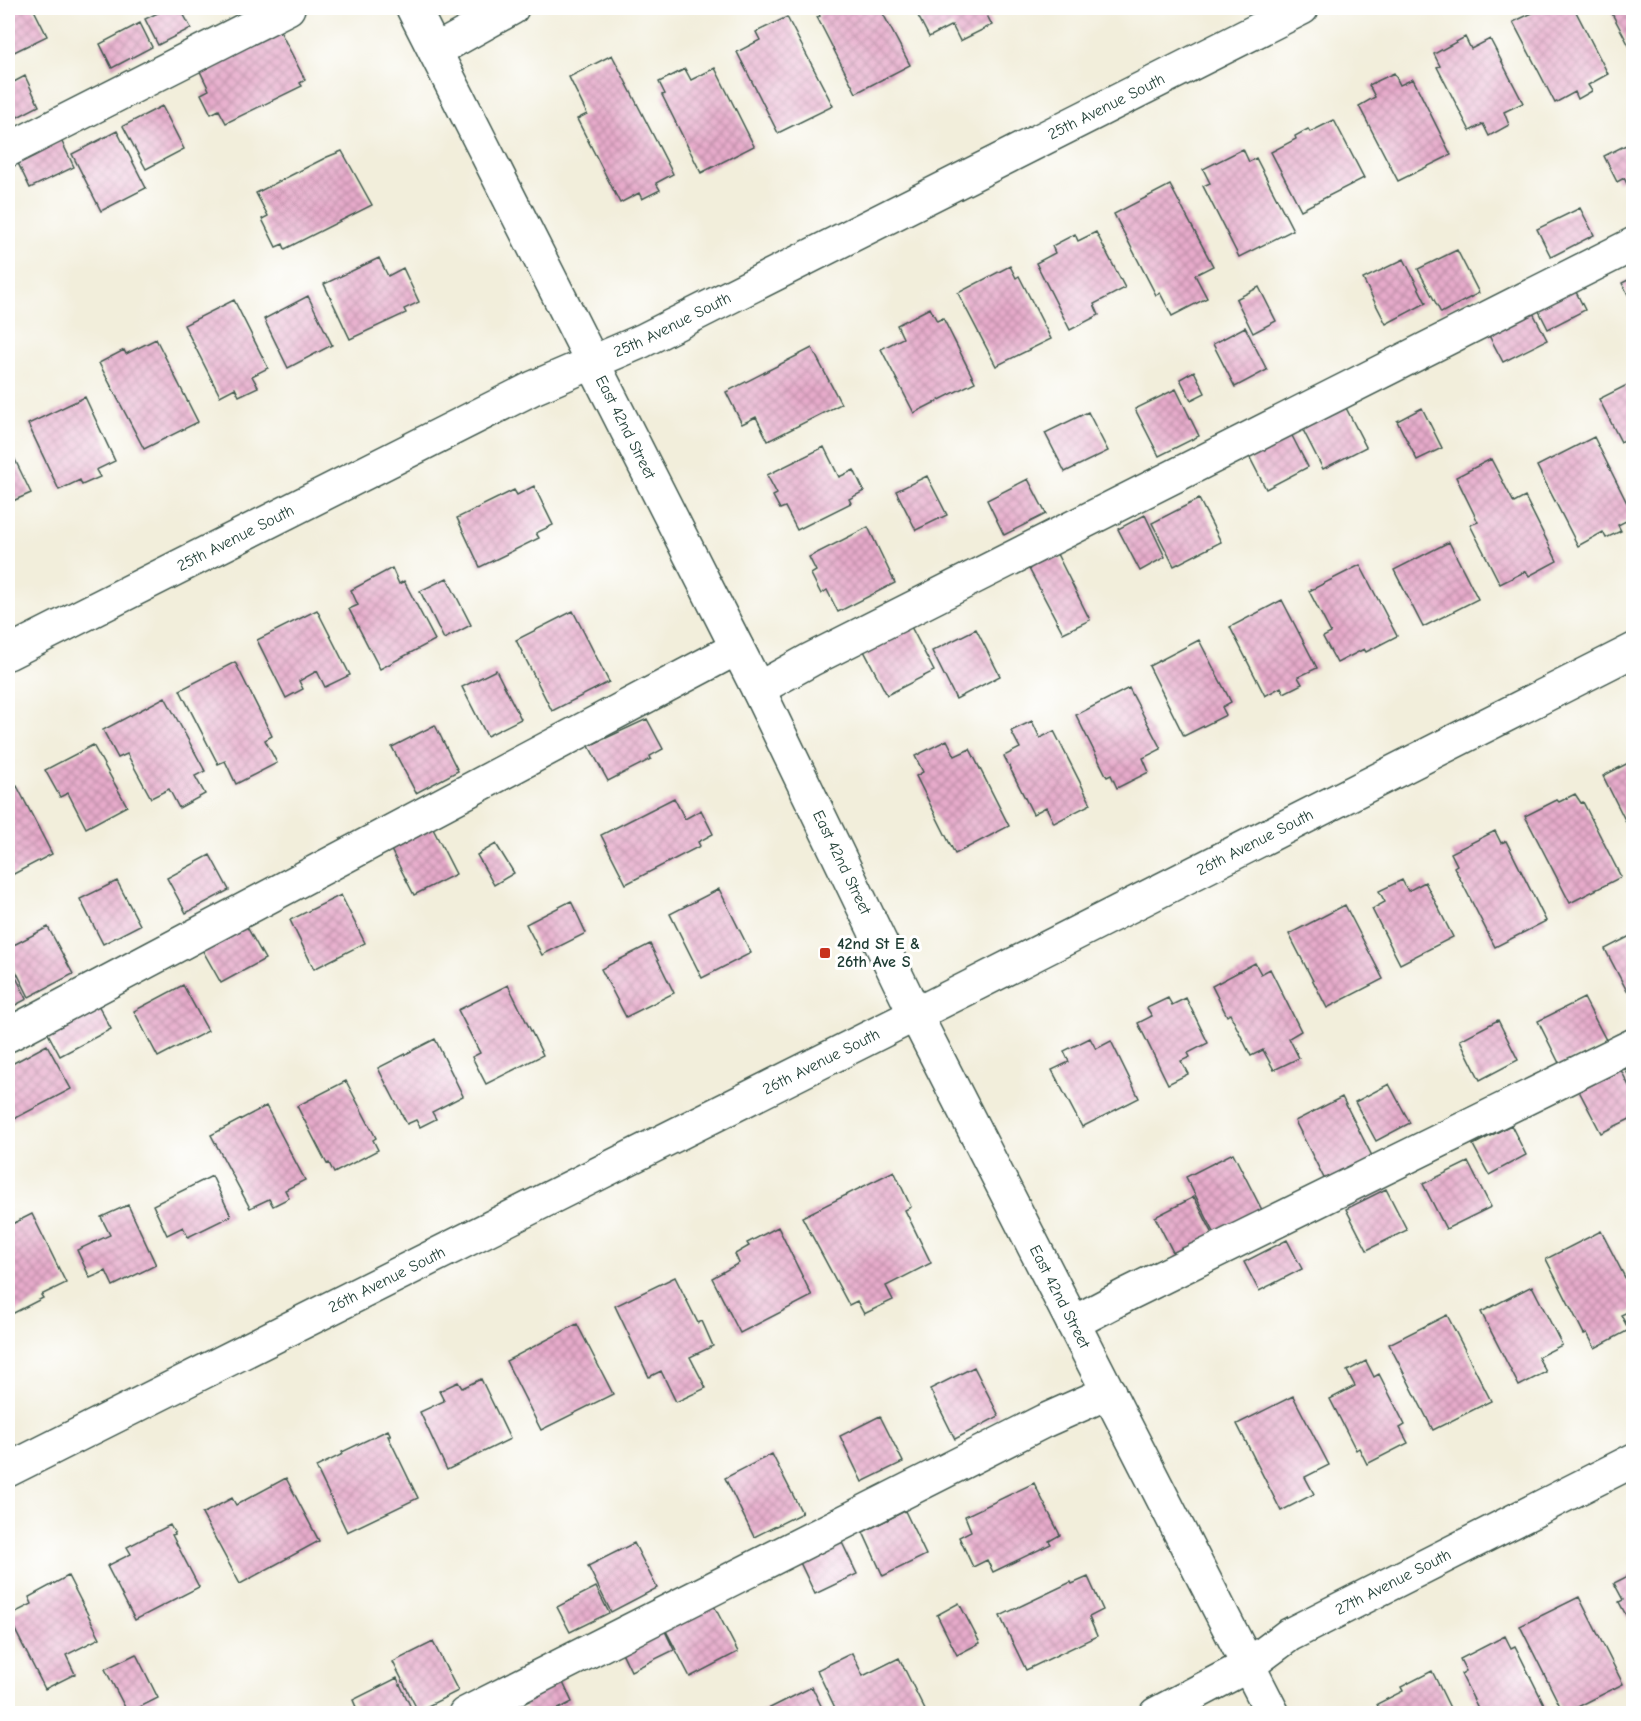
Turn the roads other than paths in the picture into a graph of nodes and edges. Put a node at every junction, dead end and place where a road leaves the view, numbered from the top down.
1 (288, 8) edge
2 (413, 8) edge
3 (512, 8) edge
4 (1302, 8) edge
5 (435, 51) junction
6 (8, 150) edge
7 (1634, 244) edge
8 (592, 362) junction
9 (737, 648) junction
10 (1634, 650) edge
11 (8, 653) edge
12 (758, 689) junction
13 (915, 1014) junction
14 (8, 1035) edge
15 (1634, 1045) edge
16 (1073, 1323) junction
17 (1109, 1392) junction
18 (1634, 1460) edge
19 (8, 1470) edge
20 (1249, 1665) junction
21 (465, 1713) edge
22 (1156, 1713) edge
23 (1273, 1713) edge

1 - 6 street
2 - 5 street, East 42nd Street
3 - 5 street
4 - 8 street, 25th Avenue South
5 - 8 street, East 42nd Street
7 - 12 street
8 - 9 street, East 42nd Street
8 - 11 street, 25th Avenue South
9 - 12 street, East 42nd Street
9 - 14 street
10 - 13 street, 26th Avenue South
12 - 13 street, East 42nd Street
13 - 16 street, East 42nd Street
13 - 19 street, 26th Avenue South
15 - 16 street
16 - 17 street, East 42nd Street
17 - 20 street, East 42nd Street
17 - 21 street
18 - 20 street, 27th Avenue South
20 - 22 street, 27th Avenue South
20 - 23 street, East 42nd Street

